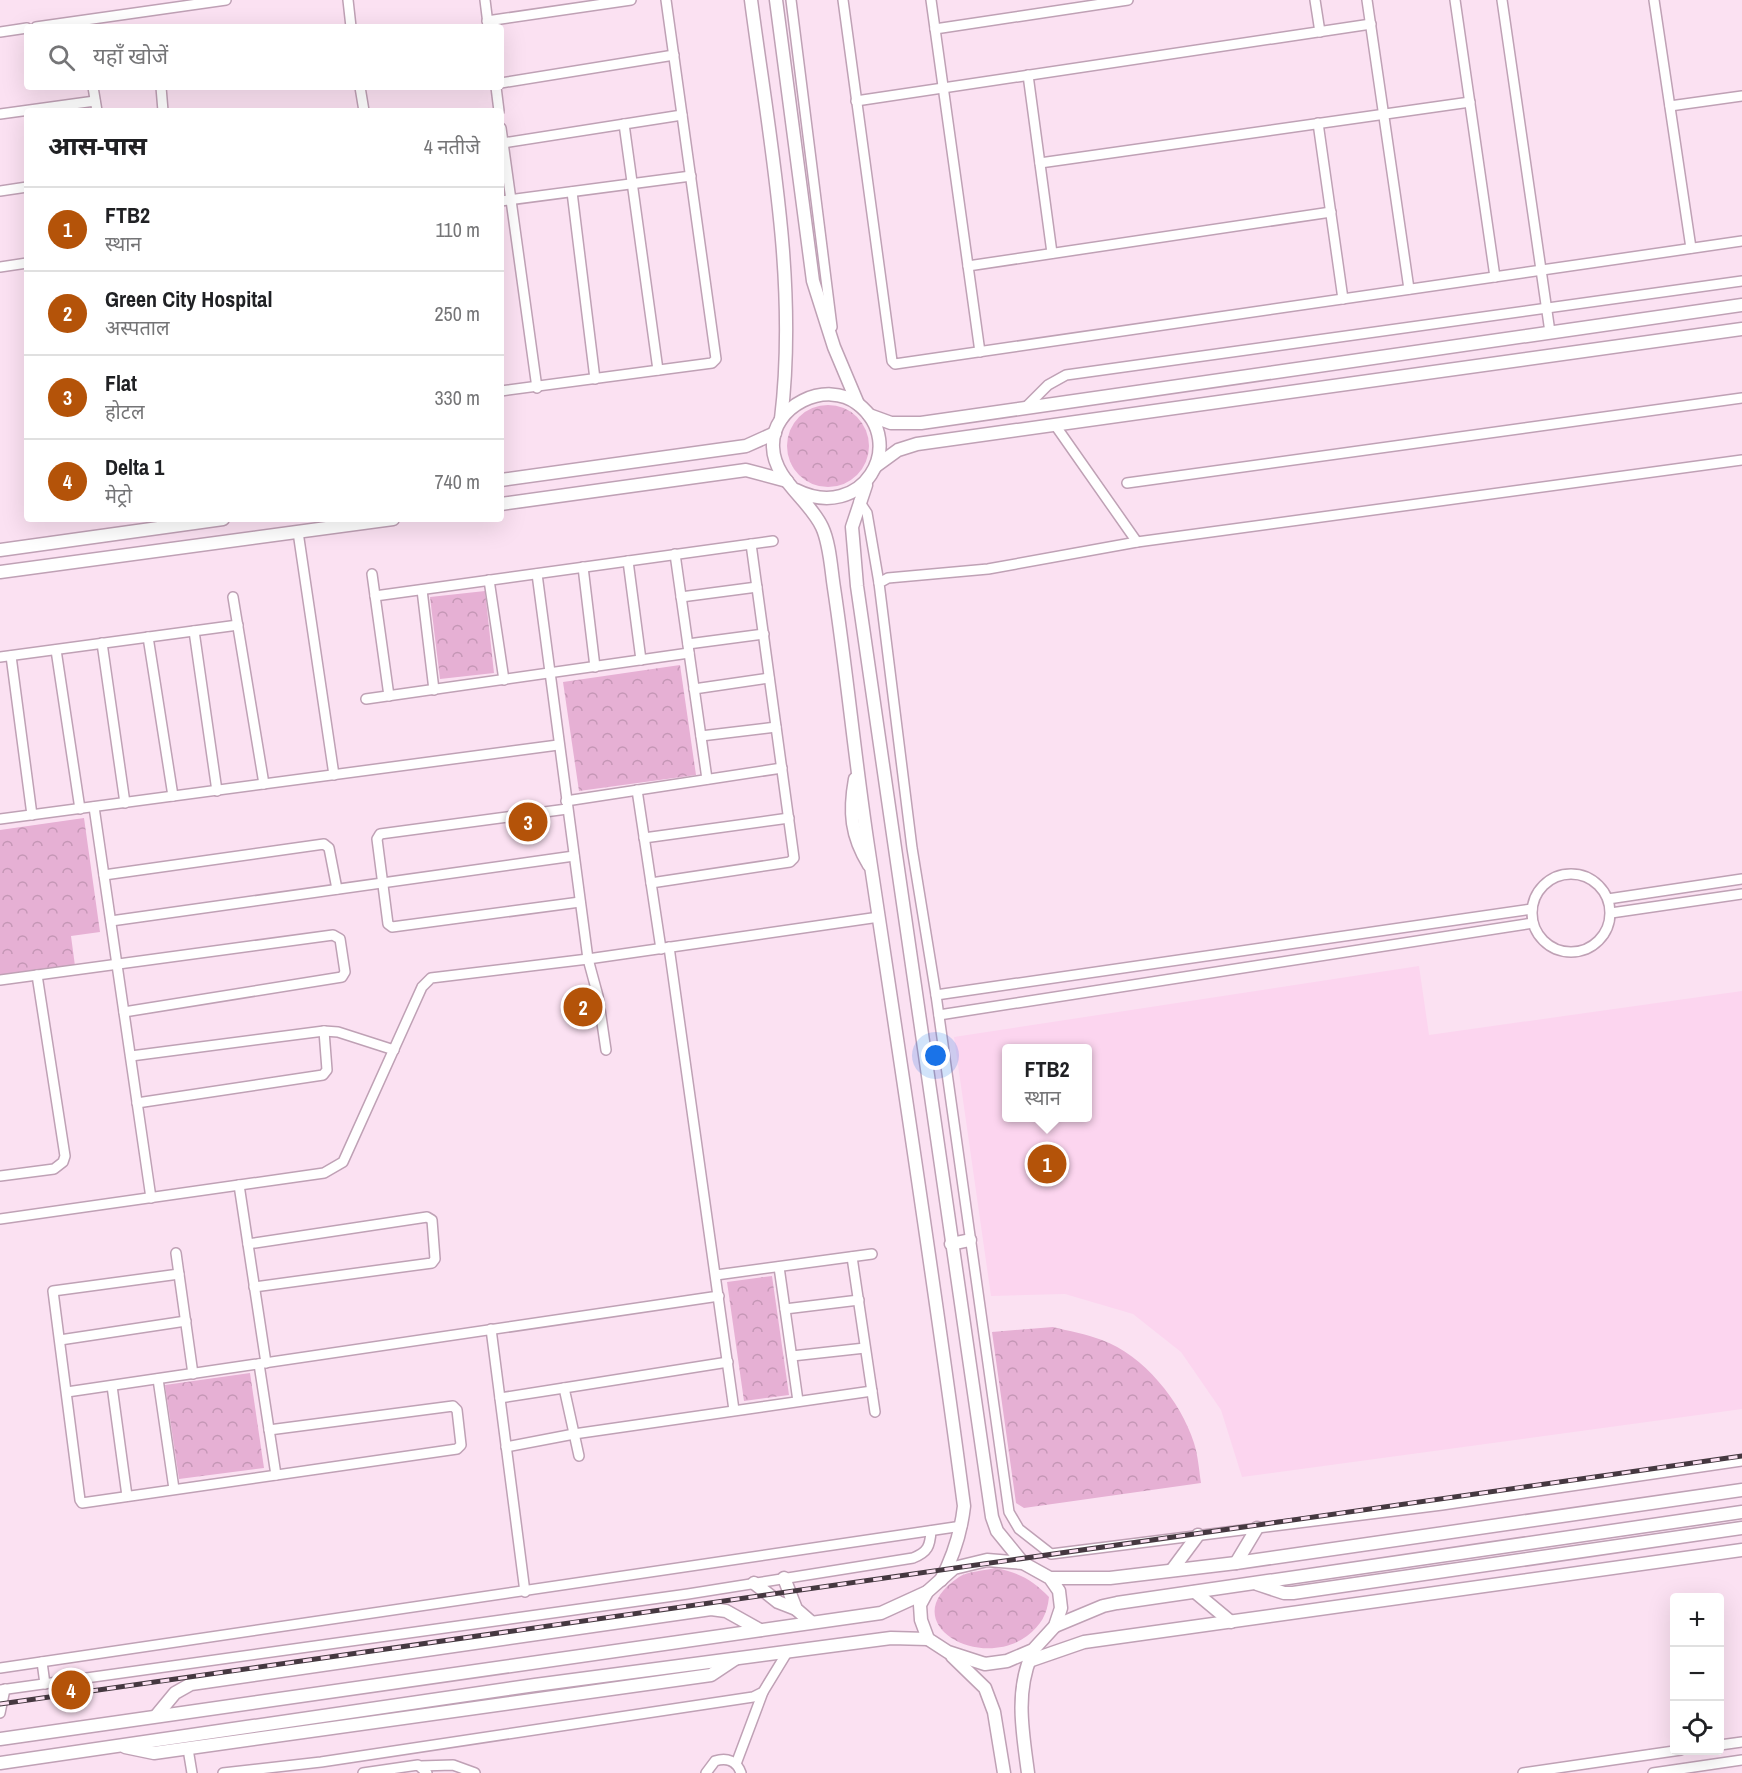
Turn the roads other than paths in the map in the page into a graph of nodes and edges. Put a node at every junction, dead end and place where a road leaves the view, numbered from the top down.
1 (148, 0) edge
2 (226, 0) edge
3 (348, 0) edge
4 (484, 0) edge
5 (631, 0) edge
6 (666, 0) edge
7 (751, 0) edge
8 (776, 0) edge
9 (791, 0) edge
10 (843, 0) edge
11 (931, 0) edge
12 (1128, 0) edge
13 (1316, 0) edge
14 (1367, 0) edge
15 (1455, 0) edge
16 (1502, 0) edge
17 (1654, 0) edge
18 (608, 2) edge
19 (150, 11) junction
20 (82, 24) edge
21 (351, 24) edge
22 (488, 24) edge
23 (1371, 24) junction
24 (24, 28) edge
25 (935, 29) junction
26 (0, 32) edge
27 (1320, 32) junction
28 (674, 55) junction
29 (1029, 75) junction
30 (504, 82) edge
31 (943, 88) junction
32 (93, 90) edge
33 (161, 90) edge
34 (360, 90) edge
35 (496, 90) edge
36 (1742, 96) edge
37 (856, 101) junction
38 (1470, 102) junction
39 (96, 106) edge
40 (1670, 106) junction
41 (72, 108) edge
42 (163, 108) edge
43 (364, 108) edge
44 (499, 108) edge
45 (24, 112) edge
46 (0, 114) edge
47 (1384, 114) junction
48 (682, 115) junction
49 (1318, 123) junction
50 (624, 124) junction
51 (504, 143) edge
52 (504, 162) edge
53 (1040, 163) junction
54 (690, 176) junction
55 (632, 184) junction
56 (24, 187) edge
57 (0, 191) edge
58 (572, 192) junction
59 (506, 201) edge
60 (1330, 212) junction
61 (1742, 241) edge
62 (1692, 248) junction
63 (1052, 254) junction
64 (24, 263) edge
65 (968, 266) junction
66 (0, 267) edge
67 (1541, 270) junction
68 (1495, 277) junction
69 (1742, 281) edge
70 (1409, 289) junction
71 (1343, 299) junction
72 (1742, 305) edge
73 (1546, 307) junction
74 (1742, 329) edge
75 (1550, 332) junction
76 (834, 347) junction
77 (980, 352) junction
78 (658, 370) junction
79 (595, 379) junction
80 (537, 388) junction
81 (504, 391) edge
82 (1742, 398) edge
83 (858, 404) junction
84 (1027, 406) junction
85 (869, 415) junction
86 (781, 419) junction
87 (1055, 424) junction
88 (775, 433) junction
89 (1742, 460) edge
90 (876, 466) junction
91 (869, 479) junction
92 (504, 480) edge
93 (1127, 483) dead end
94 (792, 486) junction
95 (859, 501) junction
96 (504, 504) edge
97 (183, 522) edge
98 (371, 522) edge
99 (298, 532) junction
100 (773, 541) dead end
101 (1137, 542) junction
102 (751, 544) junction
103 (0, 550) edge
104 (675, 555) junction
105 (628, 561) junction
106 (583, 567) junction
107 (0, 572) edge
108 (372, 574) dead end
109 (537, 574) junction
110 (489, 580) junction
111 (879, 583) junction
112 (757, 587) junction
113 (422, 590) junction
114 (375, 596) junction
115 (233, 597) dead end
116 (681, 597) junction
117 (238, 625) junction
118 (194, 631) junction
119 (764, 634) junction
120 (148, 637) junction
121 (102, 644) junction
122 (688, 649) junction
123 (56, 650) junction
124 (11, 656) junction
125 (0, 657) edge
126 (641, 660) junction
127 (595, 667) junction
128 (549, 673) junction
129 (770, 678) junction
130 (504, 680) junction
131 (694, 689) junction
132 (434, 690) junction
133 (389, 696) junction
134 (366, 699) dead end
135 (776, 726) junction
136 (701, 736) junction
137 (558, 745) junction
138 (782, 768) junction
139 (334, 775) junction
140 (707, 779) junction
141 (264, 784) junction
142 (217, 790) junction
143 (637, 790) junction
144 (173, 796) junction
145 (125, 803) junction
146 (567, 805) junction
147 (94, 807) junction
148 (80, 809) junction
149 (33, 815) junction
150 (789, 818) junction
151 (0, 819) edge
152 (644, 838) junction
153 (574, 856) junction
154 (104, 876) junction
155 (1742, 879) edge
156 (383, 882) junction
157 (651, 883) junction
158 (337, 889) junction
159 (1742, 894) edge
160 (1608, 899) junction
161 (580, 902) junction
162 (1532, 909) junction
163 (1611, 914) junction
164 (879, 917) junction
165 (111, 921) junction
166 (1533, 923) junction
167 (665, 948) junction
168 (588, 959) junction
169 (117, 965) junction
170 (38, 975) junction
171 (0, 980) edge
172 (936, 995) junction
173 (124, 1012) junction
174 (939, 1015) junction
175 (324, 1031) junction
176 (394, 1050) junction
177 (606, 1050) dead end
178 (130, 1056) junction
179 (137, 1103) junction
180 (0, 1176) edge
181 (239, 1185) junction
182 (151, 1198) junction
183 (0, 1219) edge
184 (970, 1240) junction
185 (248, 1244) junction
186 (951, 1244) junction
187 (176, 1253) dead end
188 (872, 1254) dead end
189 (852, 1257) junction
190 (779, 1266) junction
191 (179, 1274) junction
192 (716, 1275) junction
193 (254, 1287) junction
194 (719, 1296) junction
195 (859, 1300) junction
196 (785, 1309) junction
197 (186, 1321) junction
198 (491, 1329) junction
199 (60, 1340) junction
200 (865, 1348) junction
201 (792, 1356) junction
202 (728, 1362) junction
203 (262, 1363) junction
204 (193, 1374) junction
205 (158, 1379) junction
206 (112, 1386) junction
207 (564, 1388) junction
208 (872, 1391) junction
209 (67, 1392) junction
210 (500, 1398) junction
211 (798, 1401) junction
212 (734, 1410) junction
213 (875, 1412) dead end
214 (269, 1430) junction
215 (574, 1434) junction
216 (506, 1447) junction
217 (579, 1456) dead end
218 (1742, 1461) edge
219 (276, 1475) junction
220 (174, 1490) junction
221 (1742, 1490) edge
222 (127, 1496) junction
223 (1742, 1512) edge
224 (962, 1526) junction
225 (1257, 1528) junction
226 (1742, 1528) edge
227 (931, 1531) junction
228 (1198, 1535) junction
229 (1742, 1550) edge
230 (1023, 1563) junction
231 (1236, 1563) junction
232 (1172, 1570) junction
233 (784, 1578) junction
234 (1050, 1578) junction
235 (941, 1580) junction
236 (754, 1583) junction
237 (1255, 1583) junction
238 (525, 1592) junction
239 (927, 1592) junction
240 (1195, 1592) junction
241 (796, 1609) junction
242 (811, 1622) junction
243 (1231, 1622) junction
244 (1055, 1626) junction
245 (760, 1630) junction
246 (928, 1639) junction
247 (788, 1651) junction
248 (948, 1652) junction
249 (1031, 1656) junction
250 (736, 1658) junction
251 (42, 1662) junction
252 (0, 1668) edge
253 (45, 1684) junction
254 (2, 1690) edge
255 (763, 1692) junction
256 (0, 1713) edge
257 (156, 1716) junction
258 (0, 1739) edge
259 (1742, 1742) edge
260 (1724, 1744) edge
261 (120, 1746) junction
262 (188, 1749) junction
263 (1670, 1752) edge
264 (1742, 1760) edge
265 (321, 1762) junction
266 (0, 1763) edge
267 (736, 1764) junction
268 (423, 1769) edge
269 (192, 1773) edge
270 (223, 1773) edge
271 (323, 1773) edge
272 (363, 1773) edge
273 (475, 1773) edge
274 (706, 1773) edge
275 (741, 1773) edge
276 (1004, 1773) edge
277 (1028, 1773) edge
278 (1523, 1773) edge
279 (1653, 1773) edge

1 - 19 street
2 - 19 street
3 - 21 street
4 - 22 street
5 - 18 street
6 - 28 street
7 - 86 street
8 - 76 street
9 - 76 street
10 - 37 street
11 - 25 street
12 - 25 street
13 - 27 street
14 - 23 street
15 - 38 street
16 - 67 street
17 - 40 street
18 - 22 street
19 - 20 street
23 - 27 street
23 - 47 street
24 - 26 street
25 - 31 street
27 - 29 street
28 - 30 street
28 - 48 street
29 - 31 street
29 - 53 street
31 - 37 street
31 - 65 street
32 - 39 street
33 - 42 street
34 - 43 street
35 - 44 street
36 - 40 street
37 - 77 street
38 - 47 street
38 - 68 street
39 - 41 street
40 - 62 street
45 - 46 street
47 - 49 street
47 - 70 street
48 - 50 street
48 - 54 street
49 - 53 street
49 - 60 street
50 - 51 street
50 - 55 street
52 - 59 street
53 - 63 street
54 - 55 street
54 - 78 street
55 - 58 street
55 - 78 street
56 - 57 street
58 - 59 street
58 - 79 street
59 - 80 street
60 - 63 street
60 - 71 street
61 - 62 street
62 - 67 street
63 - 65 street
64 - 66 street
65 - 77 street
67 - 68 street
67 - 73 street
68 - 70 street
69 - 73 street
70 - 71 street
71 - 77 street
72 - 75 street
73 - 75 street
73 - 84 street
74 - 87 street
75 - 84 street
76 - 83 street
78 - 79 street
79 - 80 street
80 - 81 street
82 - 93 street
83 - 85 street
83 - 86 street
84 - 85 street
85 - 90 street
86 - 88 street
87 - 90 street
87 - 101 street
88 - 92 street
88 - 94 street
89 - 101 street
90 - 91 street
91 - 94 street
91 - 95 street
94 - 96 street
94 - 164 street
95 - 111 street
95 - 186 street
97 - 103 street
98 - 99 street
99 - 107 street
99 - 139 street
100 - 102 street
101 - 111 street
102 - 104 street
102 - 112 street
104 - 105 street
104 - 116 street
105 - 106 street
105 - 126 street
106 - 109 street
106 - 127 street
108 - 114 street
109 - 110 street
109 - 128 street
110 - 113 street
110 - 130 street
111 - 172 street
112 - 116 street
112 - 119 street
113 - 114 street
113 - 132 street
114 - 133 street
115 - 117 street
116 - 122 street
117 - 118 street
117 - 141 street
118 - 120 street
118 - 142 street
119 - 122 street
119 - 129 street
120 - 121 street
120 - 144 street
121 - 123 street
121 - 145 street
122 - 126 street
122 - 131 street
123 - 124 street
123 - 148 street
124 - 125 street
124 - 149 street
126 - 127 street
127 - 128 street
128 - 130 street
128 - 137 street
129 - 131 street
129 - 135 street
130 - 132 street
131 - 136 street
132 - 133 street
133 - 134 street
135 - 136 street
135 - 138 street
136 - 140 street
137 - 139 street
137 - 146 street
138 - 140 street
138 - 150 street
139 - 141 street
140 - 143 street
141 - 142 street
142 - 144 street
143 - 146 street
143 - 152 street
144 - 145 street
145 - 147 street
146 - 153 street
146 - 156 street
147 - 148 street
147 - 154 street
148 - 149 street
149 - 151 street
150 - 152 street
150 - 157 street
152 - 157 street
153 - 156 street
153 - 161 street
154 - 158 street
154 - 165 street
155 - 160 street
156 - 158 street
156 - 161 street
157 - 167 street
158 - 165 street
159 - 163 street
160 - 162 street
160 - 163 street
161 - 168 street
162 - 166 street
162 - 172 street
163 - 166 street
164 - 167 street
164 - 224 street
165 - 169 street
166 - 174 street
167 - 168 street
167 - 192 street
168 - 176 street
168 - 177 street
169 - 170 street
169 - 173 street
169 - 173 street
170 - 171 street
170 - 180 street
172 - 174 street
173 - 178 street
174 - 184 street
175 - 176 street
175 - 178 street
175 - 179 street
176 - 181 street
178 - 179 street
179 - 182 street
181 - 182 street
181 - 185 street
182 - 183 street
184 - 186 street
184 - 228 street
185 - 193 street
185 - 193 street
186 - 230 street
187 - 191 street
188 - 189 street
189 - 190 street
189 - 195 street
190 - 192 street
190 - 196 street
191 - 197 street
191 - 199 street
192 - 194 street
193 - 203 street
194 - 198 street
194 - 202 street
195 - 196 street
195 - 200 street
196 - 201 street
197 - 199 street
197 - 204 street
198 - 203 street
198 - 210 street
199 - 209 street
200 - 201 street
200 - 208 street
201 - 211 street
202 - 207 street
202 - 212 street
203 - 204 street
203 - 214 street
204 - 205 street
205 - 206 street
205 - 220 street
206 - 209 street
206 - 222 street
207 - 210 street
207 - 215 street
208 - 211 street
208 - 213 street
209 - 222 street
210 - 216 street
211 - 212 street
212 - 215 street
214 - 219 street
214 - 219 street
215 - 216 street
215 - 217 street
216 - 238 street
218 - 225 street
219 - 220 street
220 - 222 street
221 - 231 street
223 - 237 street
224 - 227 street
224 - 235 street
225 - 228 street
225 - 231 street
226 - 237 street
227 - 233 street
227 - 238 street
228 - 232 street
229 - 243 street
230 - 234 street
230 - 235 street
231 - 232 street
232 - 234 street
233 - 236 street
233 - 241 street
234 - 244 street
235 - 239 street
236 - 241 street
236 - 253 street
237 - 240 street
238 - 251 street
239 - 242 street
239 - 246 street
240 - 243 street
240 - 244 street
241 - 242 street
242 - 245 street
243 - 249 street
244 - 249 street
245 - 257 street
245 - 257 street
246 - 247 street
246 - 248 street
247 - 250 street
247 - 255 street
248 - 249 street
248 - 276 street
249 - 277 street
250 - 261 street
250 - 262 street
251 - 252 street
251 - 253 street
253 - 254 street
254 - 256 street
255 - 265 street
255 - 267 street
257 - 258 street
259 - 260 street
261 - 262 street
261 - 266 street
262 - 269 street
263 - 278 street
264 - 279 street
265 - 270 street
265 - 271 street
267 - 274 street
267 - 275 street
268 - 272 street
268 - 273 street

